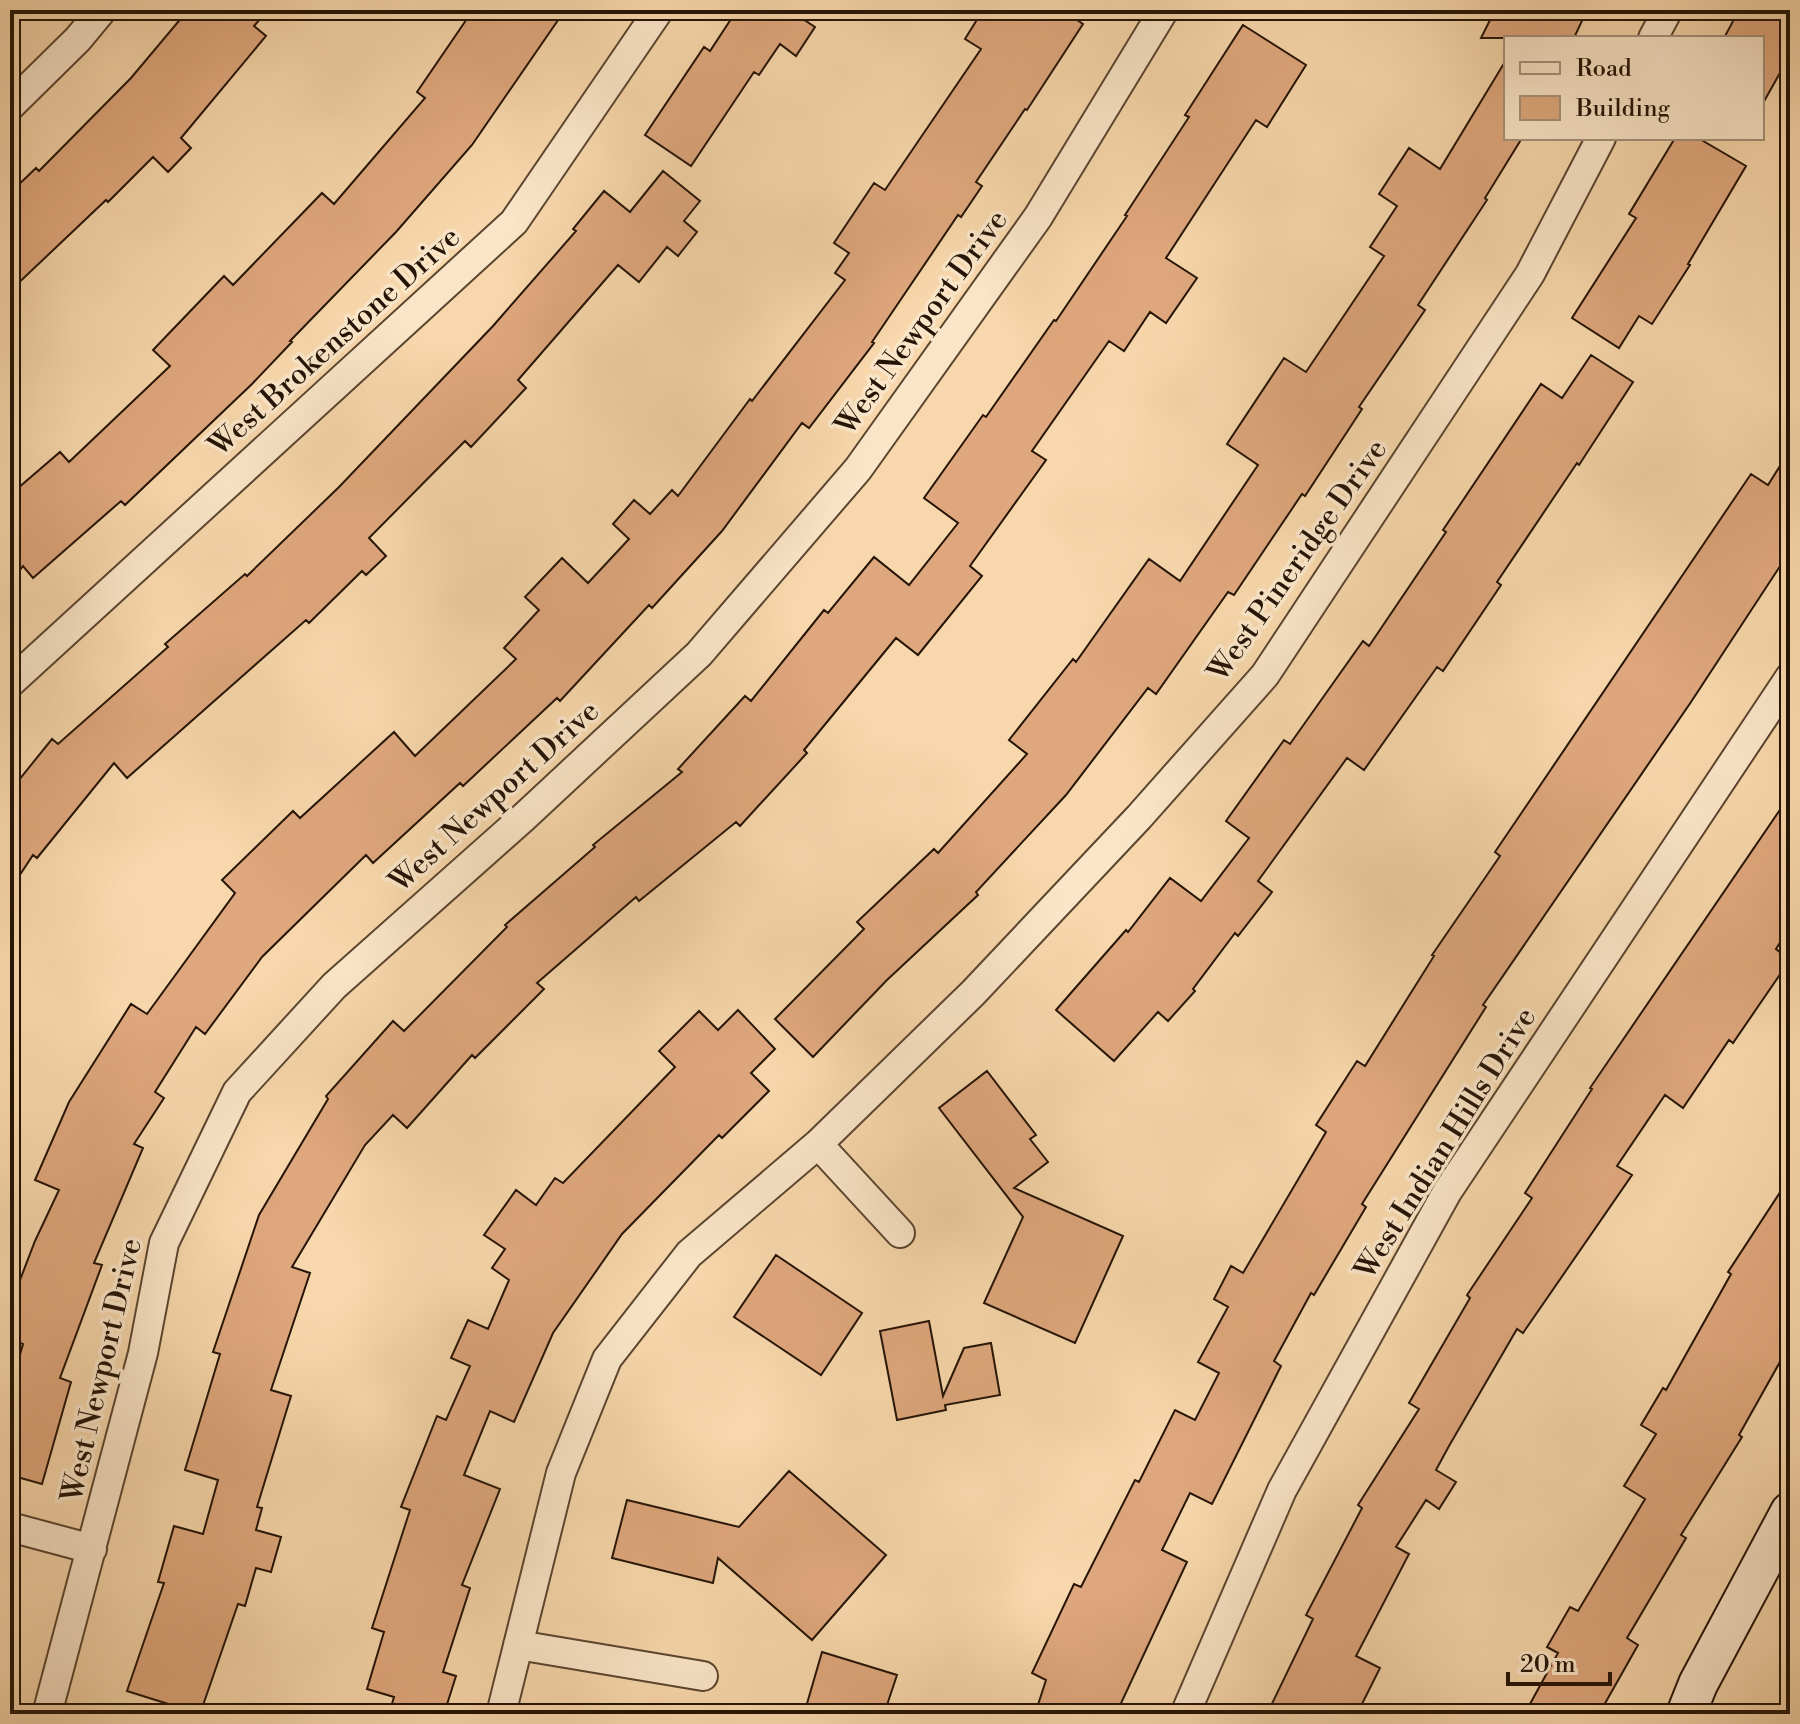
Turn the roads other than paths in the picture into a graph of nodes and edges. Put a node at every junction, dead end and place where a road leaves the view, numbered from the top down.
1 (102, 10) edge
2 (659, 10) edge
3 (1164, 10) edge
4 (1668, 10) edge
5 (1654, 36) edge
6 (10, 106) edge
7 (1600, 140) edge
8 (1790, 677) edge
9 (10, 683) edge
10 (818, 1144) junction
11 (900, 1233) dead end
12 (1790, 1512) edge
13 (10, 1527) edge
14 (92, 1549) junction
15 (518, 1645) junction
16 (703, 1676) dead end
17 (47, 1714) edge
18 (501, 1714) edge
19 (1185, 1714) edge
20 (1686, 1714) edge

1 - 6 street
2 - 9 street, West Brokenstone Drive
3 - 14 street, West Newport Drive
4 - 5 street
7 - 10 street, West Pineridge Drive
8 - 19 street, West Indian Hills Drive
10 - 11 street
10 - 15 street, West Pineridge Drive
12 - 20 street
13 - 14 street
14 - 17 street, West Newport Drive
15 - 16 street
15 - 18 street, West Pineridge Drive

